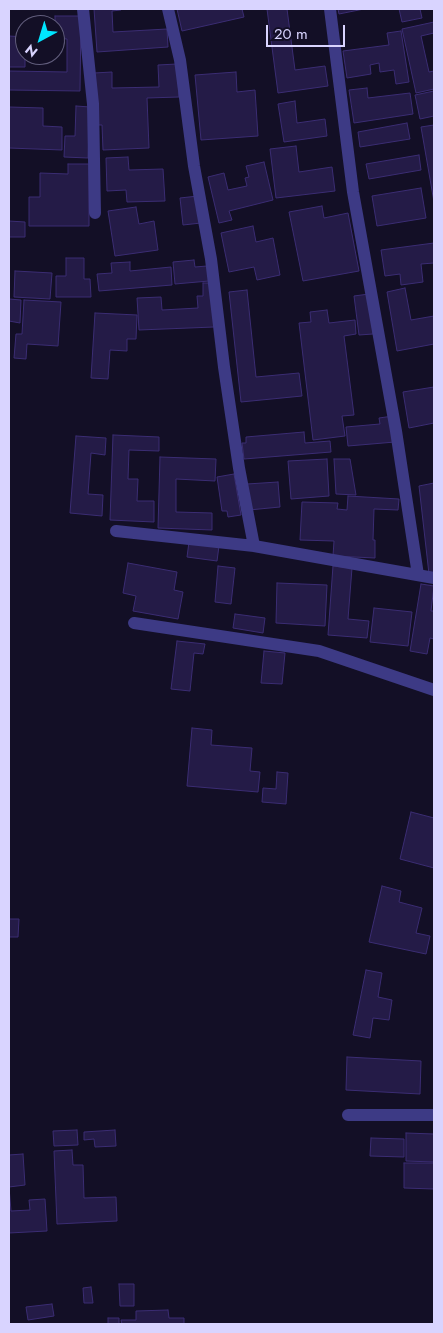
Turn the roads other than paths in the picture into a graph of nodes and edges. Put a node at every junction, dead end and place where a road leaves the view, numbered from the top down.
1 (82, 9) edge
2 (168, 9) edge
3 (330, 9) edge
4 (95, 213) dead end
5 (116, 531) dead end
6 (254, 546) junction
7 (418, 575) junction
8 (434, 578) edge
9 (134, 623) dead end
10 (434, 690) edge
11 (348, 1115) dead end
12 (434, 1115) edge

1 - 4 street
2 - 6 street
3 - 7 street
5 - 6 street
6 - 7 street
7 - 8 street
9 - 10 street
11 - 12 street

